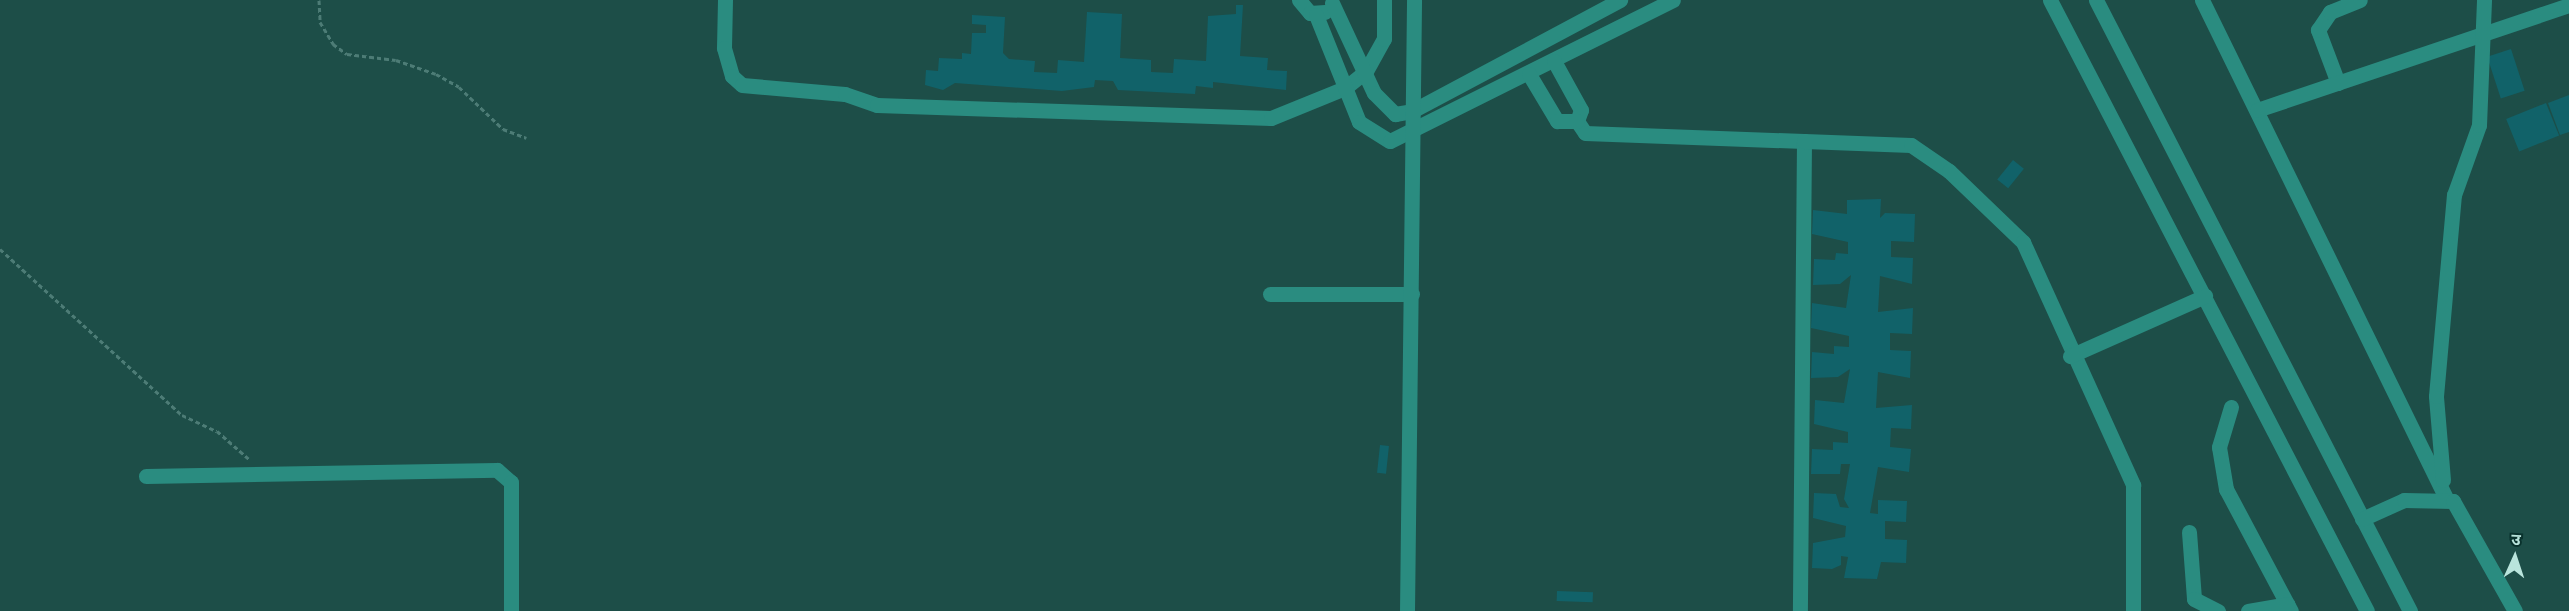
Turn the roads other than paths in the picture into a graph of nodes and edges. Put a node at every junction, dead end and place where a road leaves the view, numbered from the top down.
1 (725, 0) edge
2 (1299, 0) edge
3 (1384, 0) edge
4 (1413, 0) edge
5 (1620, 0) edge
6 (1673, 0) edge
7 (2050, 0) edge
8 (2096, 0) edge
9 (2202, 0) edge
10 (2360, 0) edge
11 (2484, 0) edge
12 (1333, 2) edge
13 (2569, 5) edge
14 (1316, 15) junction
15 (2480, 35) junction
16 (1554, 61) junction
17 (1366, 71) junction
18 (1529, 74) junction
19 (2338, 82) junction
20 (1345, 88) junction
21 (2257, 110) junction
22 (1412, 111) junction
23 (1577, 121) junction
24 (1414, 132) junction
25 (1804, 141) junction
26 (1270, 294) dead end
27 (1412, 294) junction
28 (2205, 296) junction
29 (2070, 356) junction
30 (2231, 407) dead end
31 (146, 476) dead end
32 (2446, 498) junction
33 (2362, 519) junction
34 (2189, 532) dead end
35 (2289, 608) edge
36 (511, 611) edge
37 (1407, 611) edge
38 (1800, 611) edge
39 (2133, 611) edge
40 (2218, 611) edge
41 (2248, 611) edge
42 (2367, 611) edge
43 (2410, 611) edge
44 (2515, 611) edge

1 - 20 street
2 - 14 street
3 - 17 street
4 - 22 street
5 - 22 street
6 - 16 street
7 - 28 street
8 - 33 street
9 - 21 street
10 - 19 street
11 - 15 street
12 - 14 street
12 - 17 street
13 - 15 street
14 - 20 street
15 - 19 street
15 - 32 street
16 - 18 street
16 - 23 street
17 - 20 street
17 - 22 street
18 - 23 street
18 - 24 street
19 - 21 street
20 - 24 street
21 - 32 street
22 - 24 street
23 - 25 street
24 - 27 street
25 - 29 street
25 - 38 street
26 - 27 street
27 - 37 street
28 - 29 street
28 - 42 street
29 - 39 street
30 - 35 street
31 - 36 street
32 - 33 street
32 - 44 street
33 - 43 street
34 - 40 street
35 - 41 street

